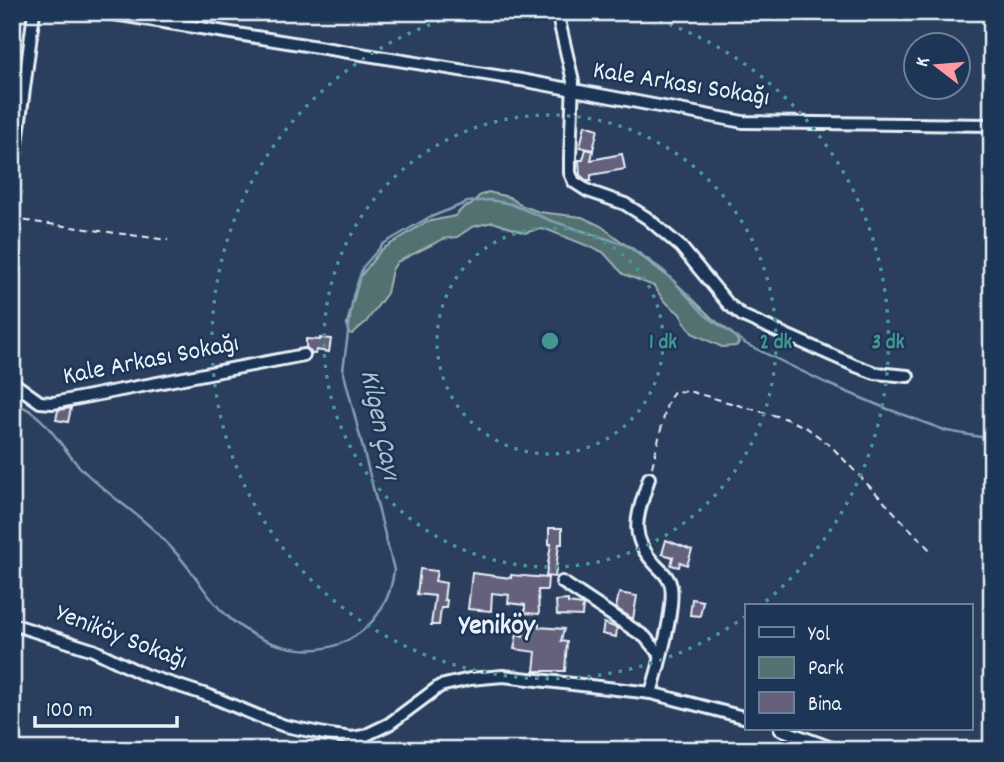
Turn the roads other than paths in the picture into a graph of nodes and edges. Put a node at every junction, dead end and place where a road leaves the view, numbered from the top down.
1 (34, 12) edge
2 (102, 12) edge
3 (557, 12) edge
4 (574, 91) junction
5 (992, 125) edge
6 (12, 181) edge
7 (304, 355) dead end
8 (908, 376) dead end
9 (12, 382) edge
10 (649, 478) road end
11 (562, 582) dead end
12 (12, 624) edge
13 (661, 656) junction
14 (651, 693) junction
15 (745, 717) edge
16 (783, 730) edge
17 (837, 750) edge

1 - 6 street
2 - 4 street, Kale Arkası Sokağı
3 - 4 street, Kale Arkası Sokağı
4 - 5 street, Kale Arkası Sokağı
4 - 8 street
7 - 9 street, Kale Arkası Sokağı
10 - 13 street
11 - 13 street
12 - 14 street, Yeniköy Sokağı
13 - 14 street
14 - 15 street, Yeniköy Sokağı
16 - 17 street

